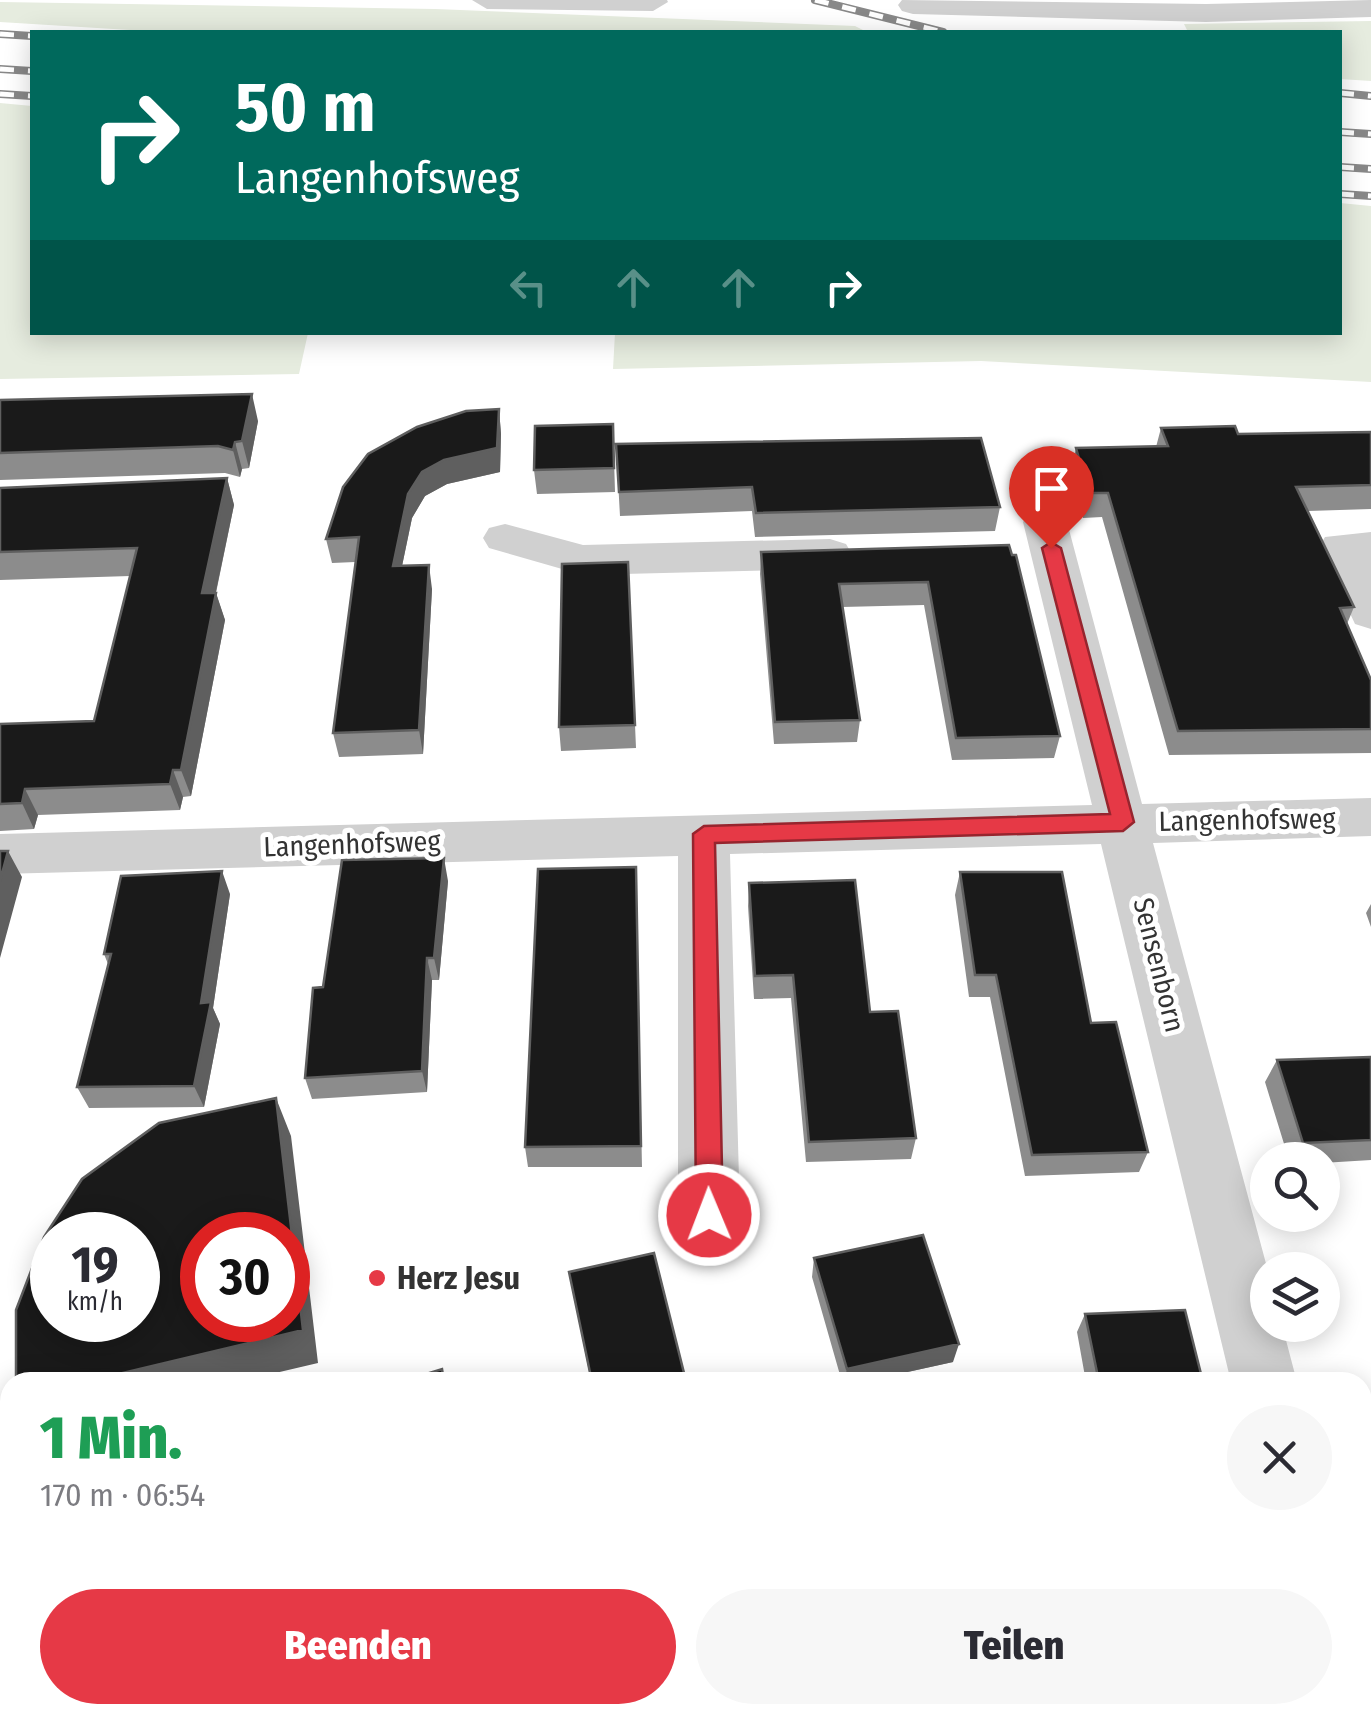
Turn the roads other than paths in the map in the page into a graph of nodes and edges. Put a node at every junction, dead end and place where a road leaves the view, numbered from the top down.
1 (486, 0) edge
2 (653, 2) edge
3 (913, 6) dead end
4 (1371, 8) edge
5 (504, 538) dead end
6 (1036, 540) dead end
7 (1371, 546) edge
8 (876, 553) edge
9 (1371, 614) edge
10 (1371, 818) edge
11 (1123, 822) junction
12 (704, 834) junction
13 (0, 854) edge
14 (709, 1215) dead end
15 (1261, 1372) edge

1 - 2 street
3 - 4 street
5 - 8 street
6 - 11 street, Sensenborn
7 - 9 street
10 - 11 street, Langenhofsweg
11 - 12 street, Langenhofsweg
11 - 15 street, Sensenborn
12 - 13 street, Langenhofsweg
12 - 14 street

